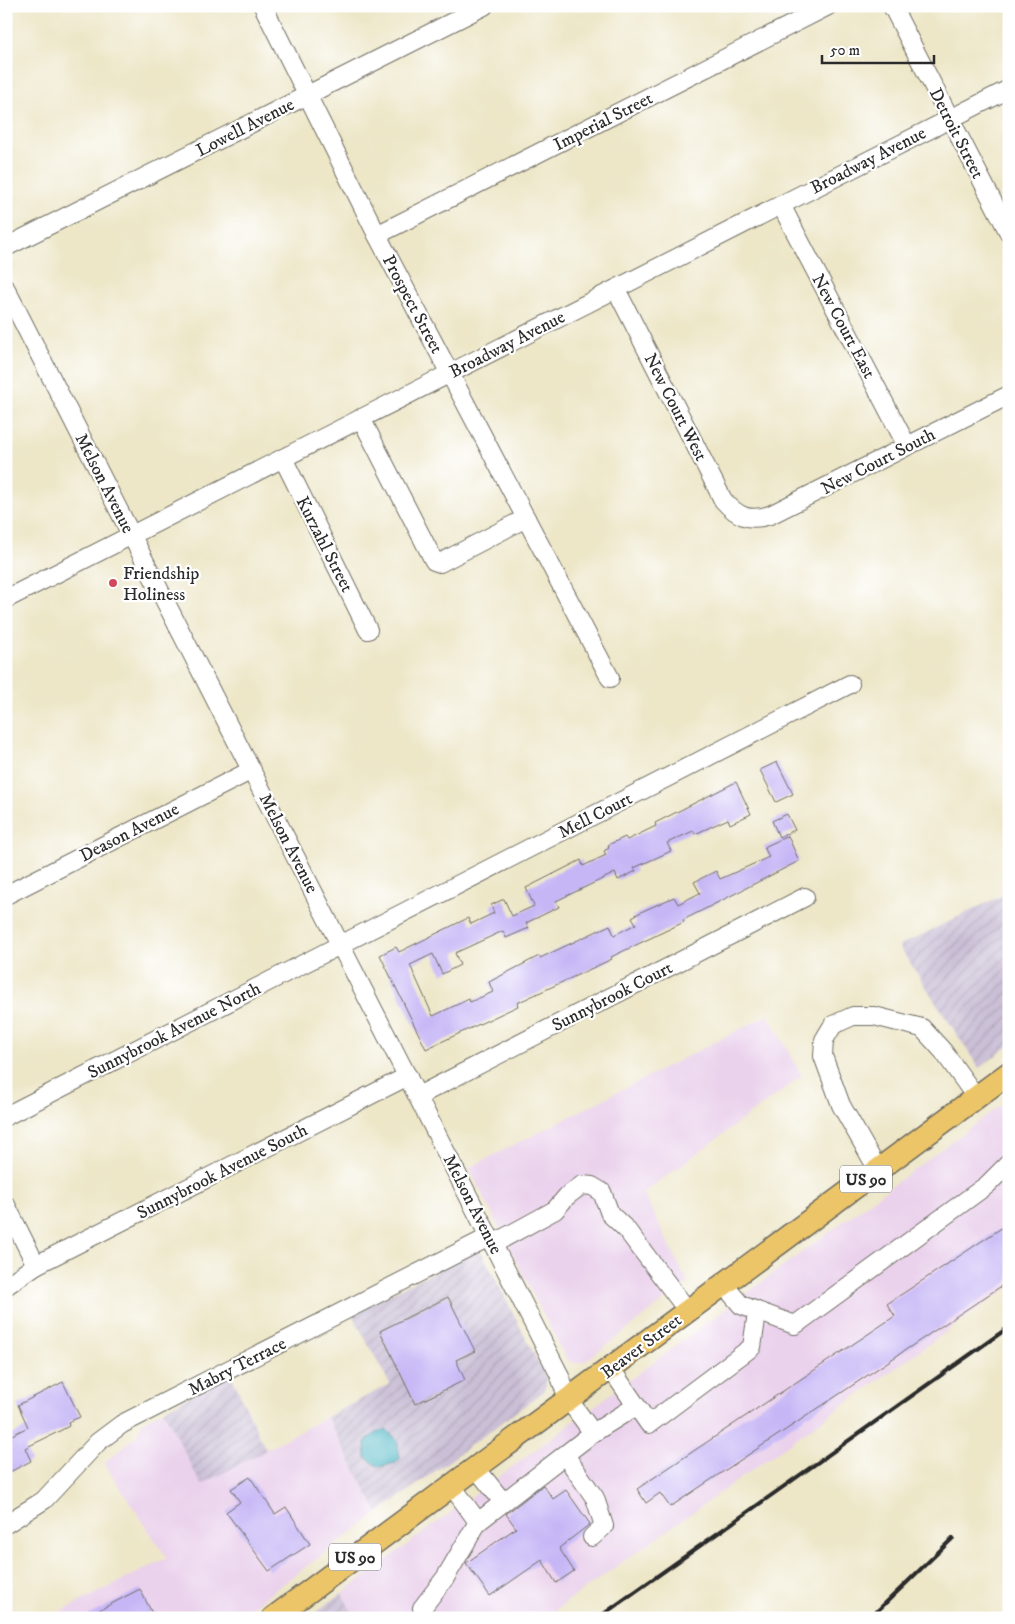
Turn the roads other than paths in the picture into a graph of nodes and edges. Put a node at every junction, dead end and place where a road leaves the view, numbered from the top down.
1 (263, 6) edge
2 (484, 6) edge
3 (828, 6) edge
4 (892, 6) edge
5 (1009, 89) edge
6 (308, 95) junction
7 (950, 118) junction
8 (782, 205) junction
9 (1009, 233) edge
10 (377, 235) junction
11 (6, 246) edge
12 (6, 289) edge
13 (616, 289) junction
14 (450, 373) junction
15 (1009, 395) edge
16 (361, 418) junction
17 (907, 446) junction
18 (282, 458) junction
19 (526, 518) junction
20 (744, 518) joint
21 (132, 536) junction
22 (6, 599) edge
23 (368, 630) dead end
24 (610, 678) dead end
25 (850, 684) dead end
26 (252, 770) junction
27 (6, 895) edge
28 (805, 897) dead end
29 (341, 945) junction
30 (1009, 1073) edge
31 (408, 1076) junction
32 (418, 1096) junction
33 (976, 1097) junction
34 (6, 1116) edge
35 (1009, 1163) edge
36 (878, 1170) junction
37 (6, 1204) edge
38 (491, 1240) junction
39 (36, 1265) junction
40 (724, 1285) junction
41 (6, 1286) edge
42 (688, 1312) junction
43 (757, 1313) junction
44 (611, 1369) junction
45 (568, 1399) junction
46 (636, 1406) junction
47 (593, 1434) junction
48 (565, 1455) junction
49 (476, 1468) junction
50 (452, 1486) junction
51 (503, 1502) junction
52 (478, 1522) junction
53 (6, 1524) edge
54 (592, 1538) dead end
55 (422, 1608) dead end
56 (273, 1618) edge

1 - 6 street, Prospect Street
2 - 6 street, Lowell Avenue
3 - 10 street, Imperial Street
4 - 7 street, Detroit Street
5 - 7 street, Broadway Avenue
6 - 10 street, Prospect Street
6 - 11 street, Lowell Avenue
7 - 8 street, Broadway Avenue
7 - 9 street, Detroit Street
8 - 13 street, Broadway Avenue
8 - 17 street, New Court East
10 - 14 street, Prospect Street
12 - 21 street, Melson Avenue
13 - 14 street, Broadway Avenue
13 - 20 street, New Court West
14 - 16 street, Broadway Avenue
14 - 19 street, Prospect Street
15 - 17 street, New Court South
16 - 18 street, Broadway Avenue
16 - 19 street
17 - 20 street, New Court South
18 - 21 street, Broadway Avenue
18 - 23 street, Kurzahl Street
19 - 24 street, Prospect Street
21 - 22 street, Broadway Avenue
21 - 26 street, Melson Avenue
25 - 29 street, Mell Court
26 - 27 street, Deason Avenue
26 - 29 street, Melson Avenue
28 - 32 street, Sunnybrook Court
29 - 31 street, Melson Avenue
29 - 34 street, Sunnybrook Avenue North
30 - 33 main road, Beaver Street / US 90
31 - 32 street, Melson Avenue
31 - 39 street, Sunnybrook Avenue South
32 - 38 street, Melson Avenue
33 - 36 main road, Beaver Street / US 90
33 - 36 street
35 - 43 street
36 - 40 main road, Beaver Street / US 90
37 - 39 street
38 - 42 street, Mabry Terrace
38 - 45 street, Melson Avenue
38 - 53 street, Mabry Terrace
39 - 41 street, Sunnybrook Avenue South
40 - 42 main road, Beaver Street / US 90
40 - 43 street
42 - 44 main road, Beaver Street / US 90
43 - 46 street
44 - 45 main road, Beaver Street / US 90
44 - 46 street
45 - 47 street, Melson Avenue
45 - 49 main road, Beaver Street / US 90
46 - 47 street
47 - 48 street
48 - 51 street
48 - 54 street
49 - 50 main road, Beaver Street / US 90
49 - 51 street
50 - 52 street
50 - 56 main road, Beaver Street / US 90
51 - 52 street
52 - 55 street

